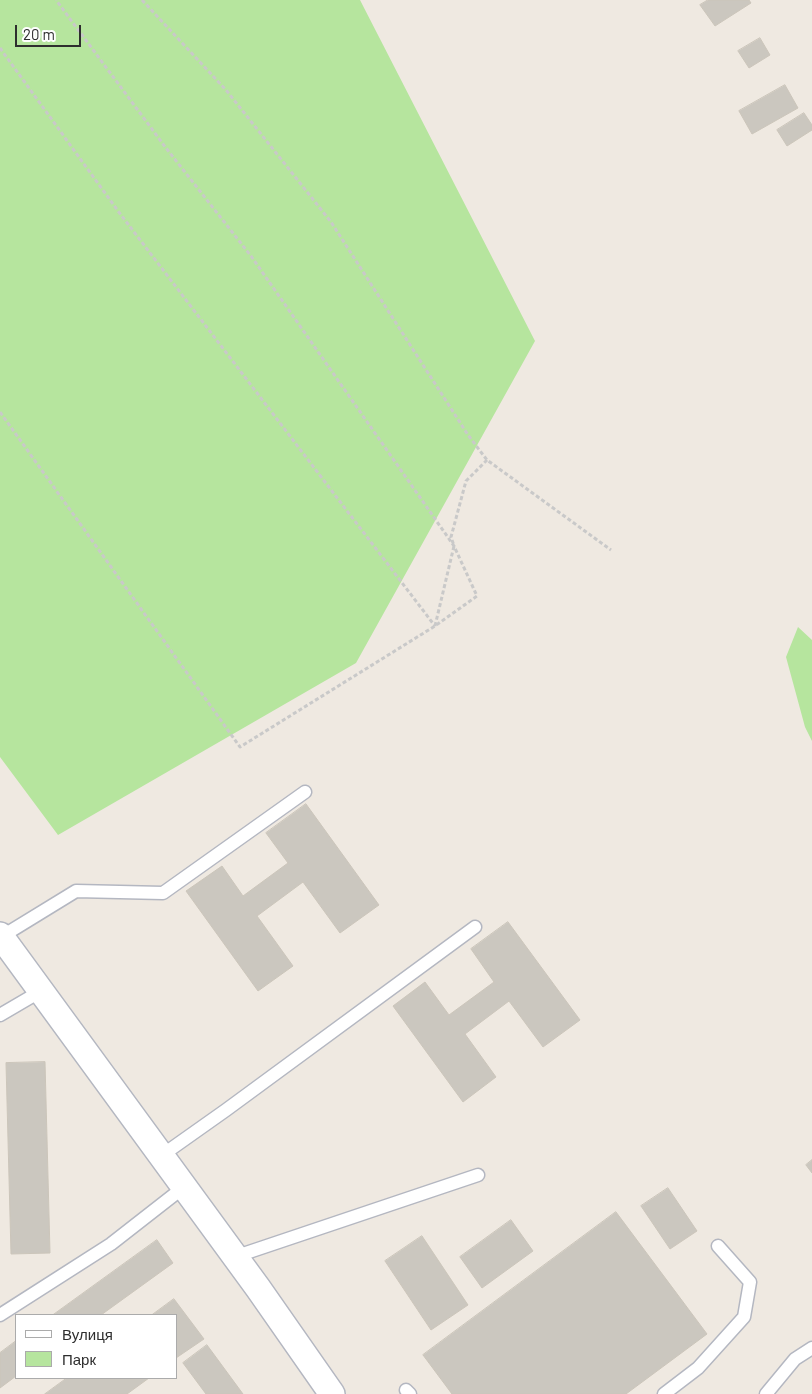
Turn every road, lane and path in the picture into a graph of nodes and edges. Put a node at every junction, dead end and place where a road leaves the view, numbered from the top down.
1 (56, 0) edge
2 (142, 0) edge
3 (0, 48) edge
4 (0, 412) edge
5 (487, 460) junction
6 (454, 546) junction
7 (611, 550) dead end
8 (435, 626) junction
9 (305, 792) dead end
10 (475, 927) dead end
11 (1, 936) edge
12 (41, 991) junction
13 (0, 1015) edge
14 (161, 1156) junction
15 (478, 1175) dead end
16 (184, 1187) junction
17 (718, 1246) dead end
18 (234, 1256) junction
19 (0, 1315) edge
20 (812, 1348) edge
21 (332, 1394) edge
22 (664, 1394) edge
23 (766, 1394) edge

1 - 6 path
2 - 5 path
3 - 8 path
4 - 8 path
5 - 6 path
5 - 7 path
6 - 8 path
6 - 8 path
9 - 11 lane
10 - 14 lane
11 - 12 street
12 - 13 lane
12 - 14 street
14 - 16 street
15 - 18 lane
16 - 18 street
16 - 19 lane
17 - 22 lane
18 - 21 street
20 - 23 lane

